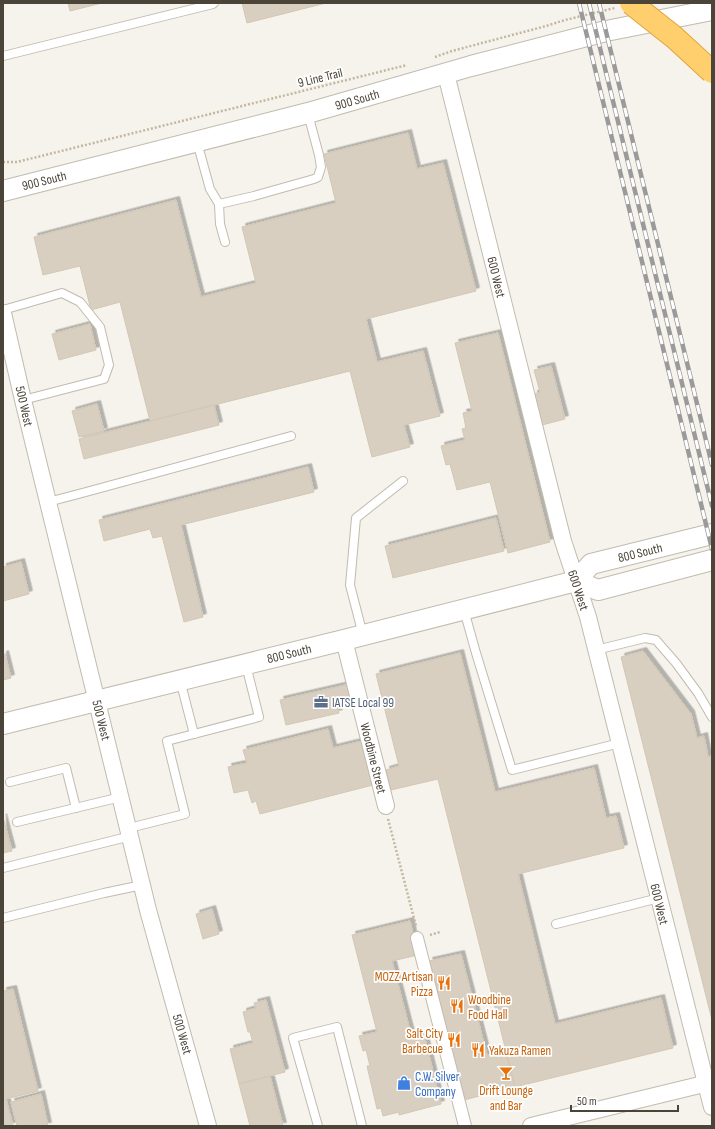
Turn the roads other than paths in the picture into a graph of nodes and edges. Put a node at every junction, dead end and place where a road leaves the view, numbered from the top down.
1 (214, 3) edge
2 (624, 6) edge
3 (712, 10) edge
4 (3, 56) edge
5 (712, 72) edge
6 (446, 74) junction
7 (308, 113) junction
8 (197, 142) junction
9 (3, 191) edge
10 (219, 204) junction
11 (225, 242) dead end
12 (3, 311) edge
13 (23, 400) junction
14 (291, 436) dead end
15 (403, 481) dead end
16 (48, 502) junction
17 (712, 534) edge
18 (712, 560) edge
19 (576, 581) junction
20 (464, 610) junction
21 (363, 635) junction
22 (344, 640) junction
23 (596, 650) junction
24 (245, 664) junction
25 (180, 680) junction
26 (97, 700) junction
27 (712, 717) edge
28 (3, 724) edge
29 (194, 734) junction
30 (620, 743) junction
31 (10, 782) dead end
32 (121, 797) junction
33 (386, 806) road end
34 (76, 808) junction
35 (17, 822) dead end
36 (130, 832) junction
37 (3, 868) edge
38 (142, 885) junction
39 (659, 898) junction
40 (3, 918) edge
41 (556, 924) dead end
42 (417, 934) road end
43 (709, 1083) edge
44 (712, 1107) edge
45 (564, 1122) edge
46 (208, 1126) edge
47 (318, 1126) edge
48 (362, 1126) edge
49 (465, 1126) edge
50 (533, 1126) edge

1 - 4 lane
2 - 5 highway, bridge
3 - 6 street, 900 South
6 - 7 street, 900 South
6 - 19 street, 600 West
7 - 8 street, 900 South
7 - 10 lane
8 - 9 street, 900 South
8 - 10 lane
10 - 11 lane
12 - 13 street, 500 West
12 - 13 lane
13 - 16 street, 500 West
14 - 16 lane
15 - 21 lane
16 - 26 street, 500 West
17 - 19 street, 800 South
18 - 19 street, 800 South
19 - 20 street, 800 South
19 - 23 street, 600 West
20 - 21 street, 800 South
20 - 30 lane
21 - 22 street, 800 South
22 - 24 street, 800 South
22 - 33 street, Woodbine Street
23 - 27 lane
23 - 30 street, 600 West
24 - 25 street, 800 South
24 - 29 lane
25 - 26 street, 800 South
25 - 29 lane
26 - 28 street, 800 South
26 - 32 street, 500 West
29 - 36 lane
30 - 39 street, 600 West
31 - 34 lane
32 - 34 lane
32 - 36 street, 500 West
34 - 35 lane
36 - 37 lane
36 - 38 street, 500 West
38 - 40 lane
38 - 46 street, 500 West
39 - 41 lane
39 - 43 street, 600 West
42 - 49 street
43 - 44 street, 600 West
43 - 45 street
45 - 50 street
47 - 48 lane

